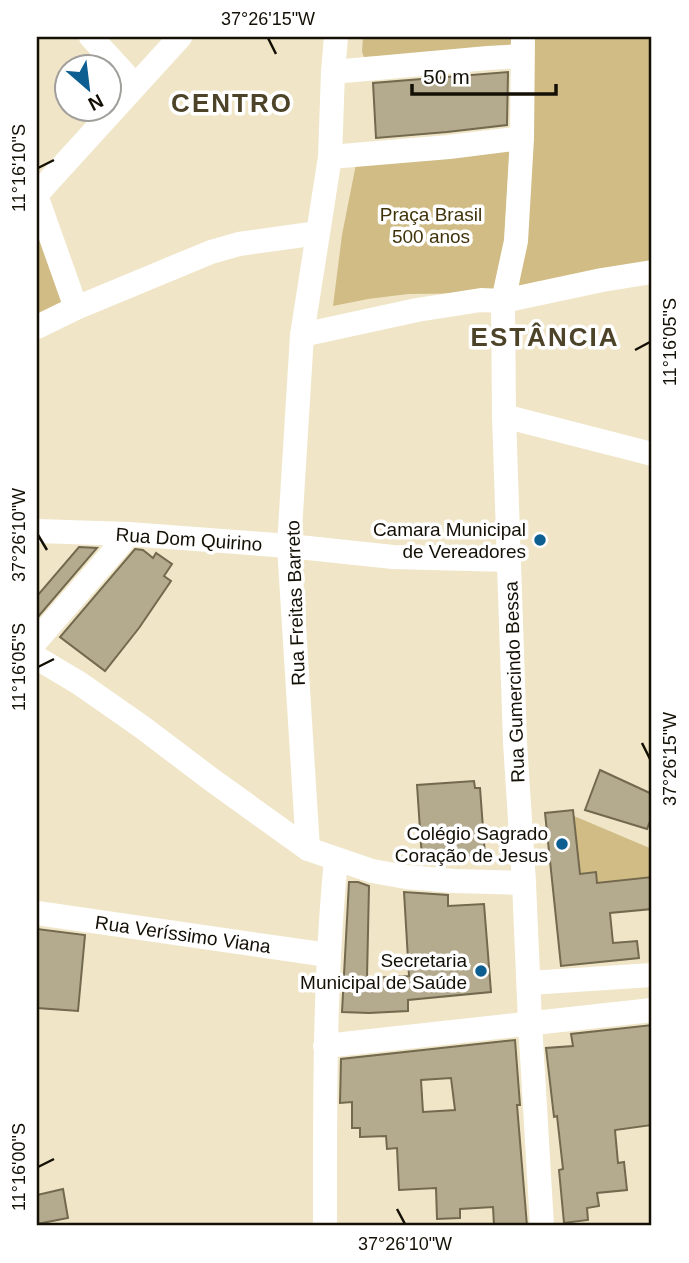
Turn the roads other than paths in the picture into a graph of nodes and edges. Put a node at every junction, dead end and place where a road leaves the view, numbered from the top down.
1 (91, 37) edge
2 (180, 37) edge
3 (336, 37) edge
4 (523, 47) edge
5 (333, 72) junction
6 (135, 85) junction
7 (522, 138) junction
8 (330, 158) junction
9 (37, 196) edge
10 (318, 233) junction
11 (652, 272) edge
12 (503, 301) junction
13 (76, 308) junction
14 (37, 327) edge
15 (302, 335) junction
16 (504, 416) junction
17 (652, 454) edge
18 (37, 531) edge
19 (129, 534) junction
20 (289, 546) junction
21 (509, 560) junction
22 (37, 640) edge
23 (37, 658) edge
24 (308, 849) junction
25 (336, 860) junction
26 (524, 883) junction
27 (37, 914) edge
28 (328, 955) junction
29 (652, 975) edge
30 (529, 983) junction
31 (652, 1010) edge
32 (530, 1022) junction
33 (325, 1045) junction
34 (325, 1226) edge
35 (542, 1226) edge

1 - 6 street
2 - 6 street
3 - 5 street, Rua Freitas Barreto
4 - 5 street
4 - 7 street, Rua Gumercindo Bessa
5 - 8 street, Rua Freitas Barreto
6 - 9 street
7 - 8 street
7 - 12 street, Rua Gumercindo Bessa
8 - 10 street, Rua Freitas Barreto
9 - 13 street
10 - 13 street
10 - 15 street, Rua Freitas Barreto
11 - 12 street
12 - 15 street
12 - 16 street, Rua Gumercindo Bessa
13 - 14 street
15 - 20 street, Rua Freitas Barreto
16 - 17 street
16 - 21 street, Rua Gumercindo Bessa
18 - 19 street, Rua Dom Quirino
19 - 20 street, Rua Dom Quirino
19 - 22 street
20 - 21 street, Rua Dom Quirino
20 - 24 street, Rua Freitas Barreto
21 - 26 street, Rua Gumercindo Bessa
23 - 24 street
24 - 25 street
25 - 26 street
25 - 28 street
26 - 30 street, Rua Gumercindo Bessa
27 - 28 street, Rua Veríssimo Viana
28 - 33 street
29 - 30 street
30 - 32 street, Rua Gumercindo Bessa
31 - 32 street
32 - 33 street
32 - 35 street, Rua Gumercindo Bessa
33 - 34 street

